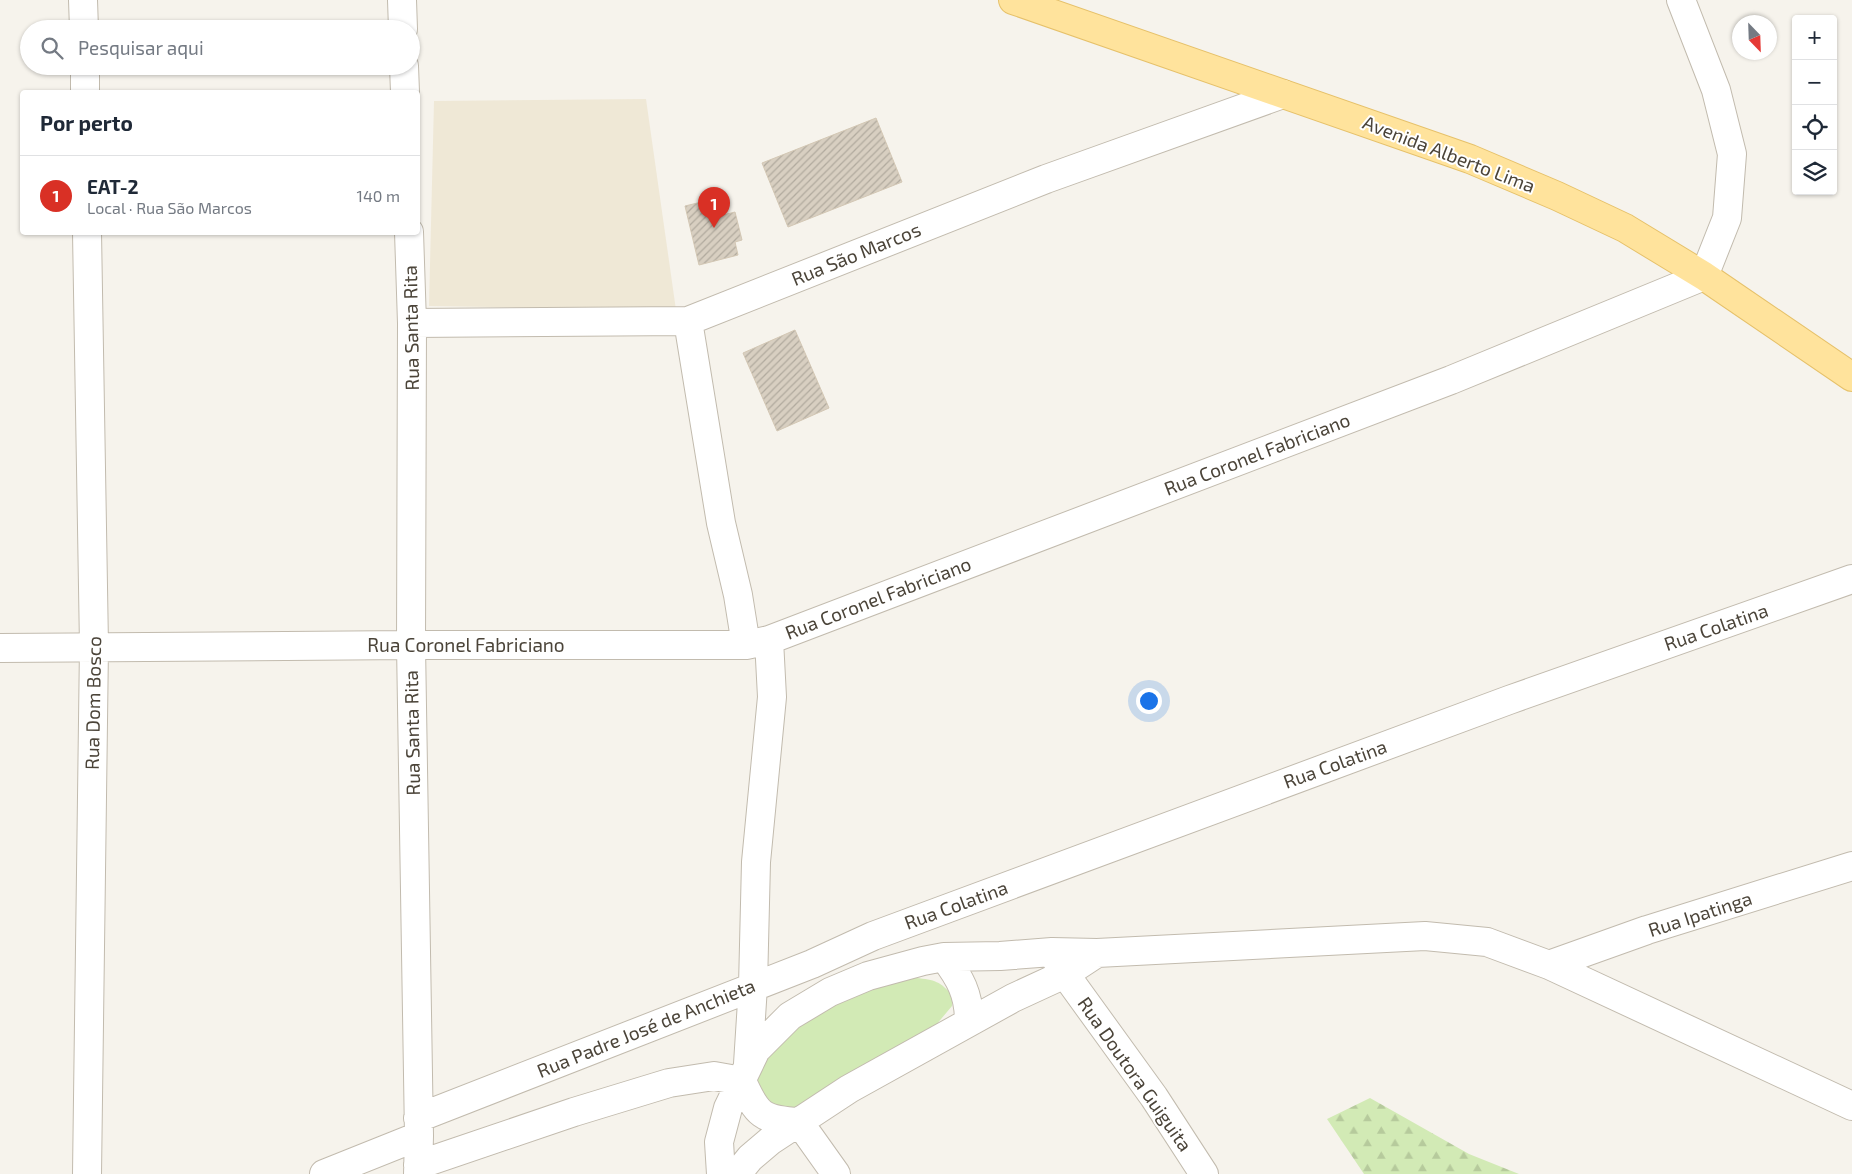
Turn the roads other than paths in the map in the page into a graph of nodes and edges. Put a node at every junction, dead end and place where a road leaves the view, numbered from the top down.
1 (83, 0) edge
2 (402, 0) edge
3 (1013, 0) edge
4 (1681, 0) edge
5 (84, 20) edge
6 (403, 20) edge
7 (84, 75) edge
8 (404, 75) edge
9 (85, 90) edge
10 (405, 90) edge
11 (1283, 94) junction
12 (87, 235) edge
13 (409, 235) edge
14 (1704, 276) junction
15 (688, 321) junction
16 (412, 323) junction
17 (1852, 377) edge
18 (1852, 579) edge
19 (758, 642) junction
20 (411, 645) junction
21 (94, 646) junction
22 (0, 648) edge
23 (1852, 866) edge
24 (873, 936) junction
25 (933, 959) junction
26 (1058, 963) junction
27 (1549, 965) junction
28 (753, 986) junction
29 (969, 1021) junction
30 (745, 1073) junction
31 (1852, 1106) edge
32 (799, 1122) junction
33 (419, 1127) junction
34 (418, 1169) edge
35 (87, 1174) edge
36 (324, 1174) edge
37 (721, 1174) edge
38 (737, 1174) edge
39 (836, 1174) edge
40 (1204, 1174) edge

1 - 5 street
2 - 6 street
3 - 11 main road, Avenida Alberto Lima
4 - 14 street
7 - 9 street
8 - 10 street
11 - 14 main road, Avenida Alberto Lima
11 - 15 street, Rua São Marcos
12 - 21 street, Rua Dom Bosco
13 - 16 street, Rua Santa Rita
14 - 17 main road, Avenida Alberto Lima
14 - 19 street, Rua Coronel Fabriciano
15 - 16 street, Rua São Marcos
15 - 19 street
16 - 20 street, Rua Santa Rita
18 - 24 street, Rua Colatina
19 - 20 street, Rua Coronel Fabriciano
19 - 28 street
20 - 21 street, Rua Coronel Fabriciano
20 - 33 street, Rua Santa Rita
21 - 22 street, Rua Coronel Fabriciano
21 - 35 street, Rua Dom Bosco
23 - 27 street, Rua Ipatinga
24 - 25 street, Rua Colatina
24 - 28 street, Rua Padre José de Anchieta
25 - 26 street
25 - 29 street
25 - 30 street
26 - 27 street
26 - 29 street
26 - 40 street, Rua Doutora Guiguita
27 - 31 street
28 - 30 street
28 - 33 street, Rua Padre José de Anchieta
29 - 32 street
30 - 32 street
30 - 34 street
30 - 37 street
32 - 38 street
32 - 39 street
33 - 34 street, Rua Santa Rita
33 - 36 street, Rua Padre José de Anchieta

